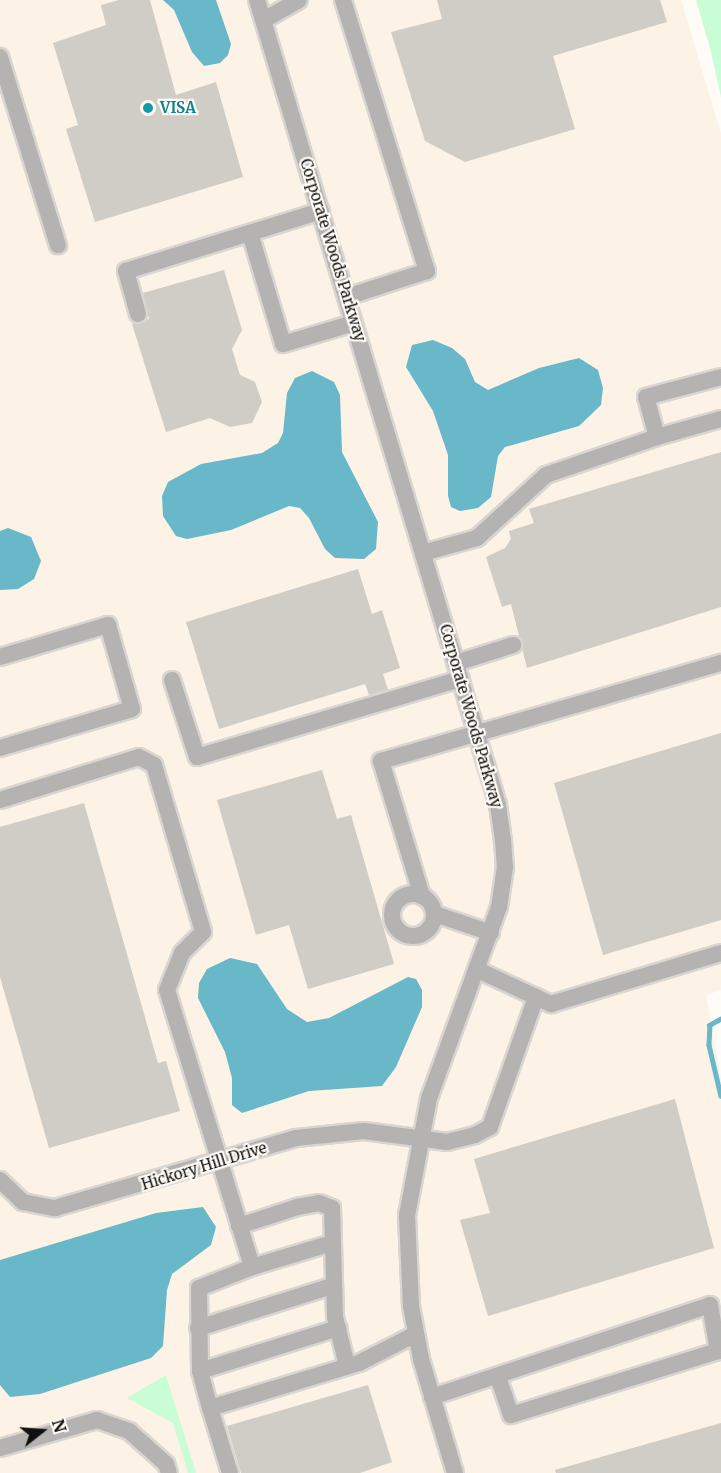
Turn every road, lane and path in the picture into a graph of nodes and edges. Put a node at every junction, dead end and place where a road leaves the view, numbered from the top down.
1 (258, 0) edge
2 (299, 0) edge
3 (343, 0) edge
4 (264, 20) junction
5 (0, 57) edge
6 (321, 211) junction
7 (250, 233) junction
8 (58, 245) dead end
9 (347, 297) junction
10 (138, 314) dead end
11 (354, 323) junction
12 (721, 377) edge
13 (721, 419) edge
14 (657, 437) junction
15 (423, 553) junction
16 (513, 645) dead end
17 (0, 657) edge
18 (721, 663) edge
19 (458, 671) junction
20 (172, 680) dead end
21 (477, 732) junction
22 (0, 748) edge
23 (0, 800) edge
24 (422, 896) junction
25 (435, 914) junction
26 (492, 933) junction
27 (721, 953) edge
28 (478, 970) junction
29 (536, 997) junction
30 (418, 1138) junction
31 (219, 1161) junction
32 (0, 1180) edge
33 (239, 1226) junction
34 (332, 1243) junction
35 (252, 1267) junction
36 (332, 1286) junction
37 (198, 1328) junction
38 (338, 1328) junction
39 (417, 1334) junction
40 (347, 1366) junction
41 (200, 1371) junction
42 (498, 1377) junction
43 (432, 1398) junction
44 (210, 1408) junction
45 (0, 1448) edge
46 (450, 1471) edge
47 (169, 1473) edge
48 (230, 1473) edge

1 - 4 street, Corporate Woods Parkway
2 - 4 street
3 - 9 street
4 - 6 street, Corporate Woods Parkway
5 - 8 street
6 - 7 street
6 - 9 street, Corporate Woods Parkway
7 - 10 street
7 - 11 street
9 - 11 street, Corporate Woods Parkway
11 - 15 street, Corporate Woods Parkway
12 - 14 street
13 - 14 street
14 - 15 street
15 - 19 street, Corporate Woods Parkway
16 - 19 street
17 - 22 street
18 - 21 street
19 - 20 street
19 - 21 street, Corporate Woods Parkway
21 - 24 street
21 - 26 street, Corporate Woods Parkway
23 - 31 street
24 - 25 street
24 - 25 street
25 - 26 street
26 - 28 street, Corporate Woods Parkway
27 - 29 street
28 - 29 street
28 - 30 street, Corporate Woods Parkway
29 - 30 street, Hickory Hill Drive
30 - 31 street, Hickory Hill Drive
30 - 39 street, Corporate Woods Parkway
31 - 32 street, Hickory Hill Drive
31 - 33 street
33 - 34 street
33 - 35 street
34 - 35 street
34 - 36 street
35 - 37 street
36 - 37 street
36 - 38 street
37 - 41 street
38 - 40 street
38 - 41 street
39 - 40 street
39 - 43 street, Corporate Woods Parkway
40 - 44 street
41 - 44 street
42 - 42 street
42 - 43 street
43 - 46 street, Corporate Woods Parkway
44 - 48 street
45 - 47 street

